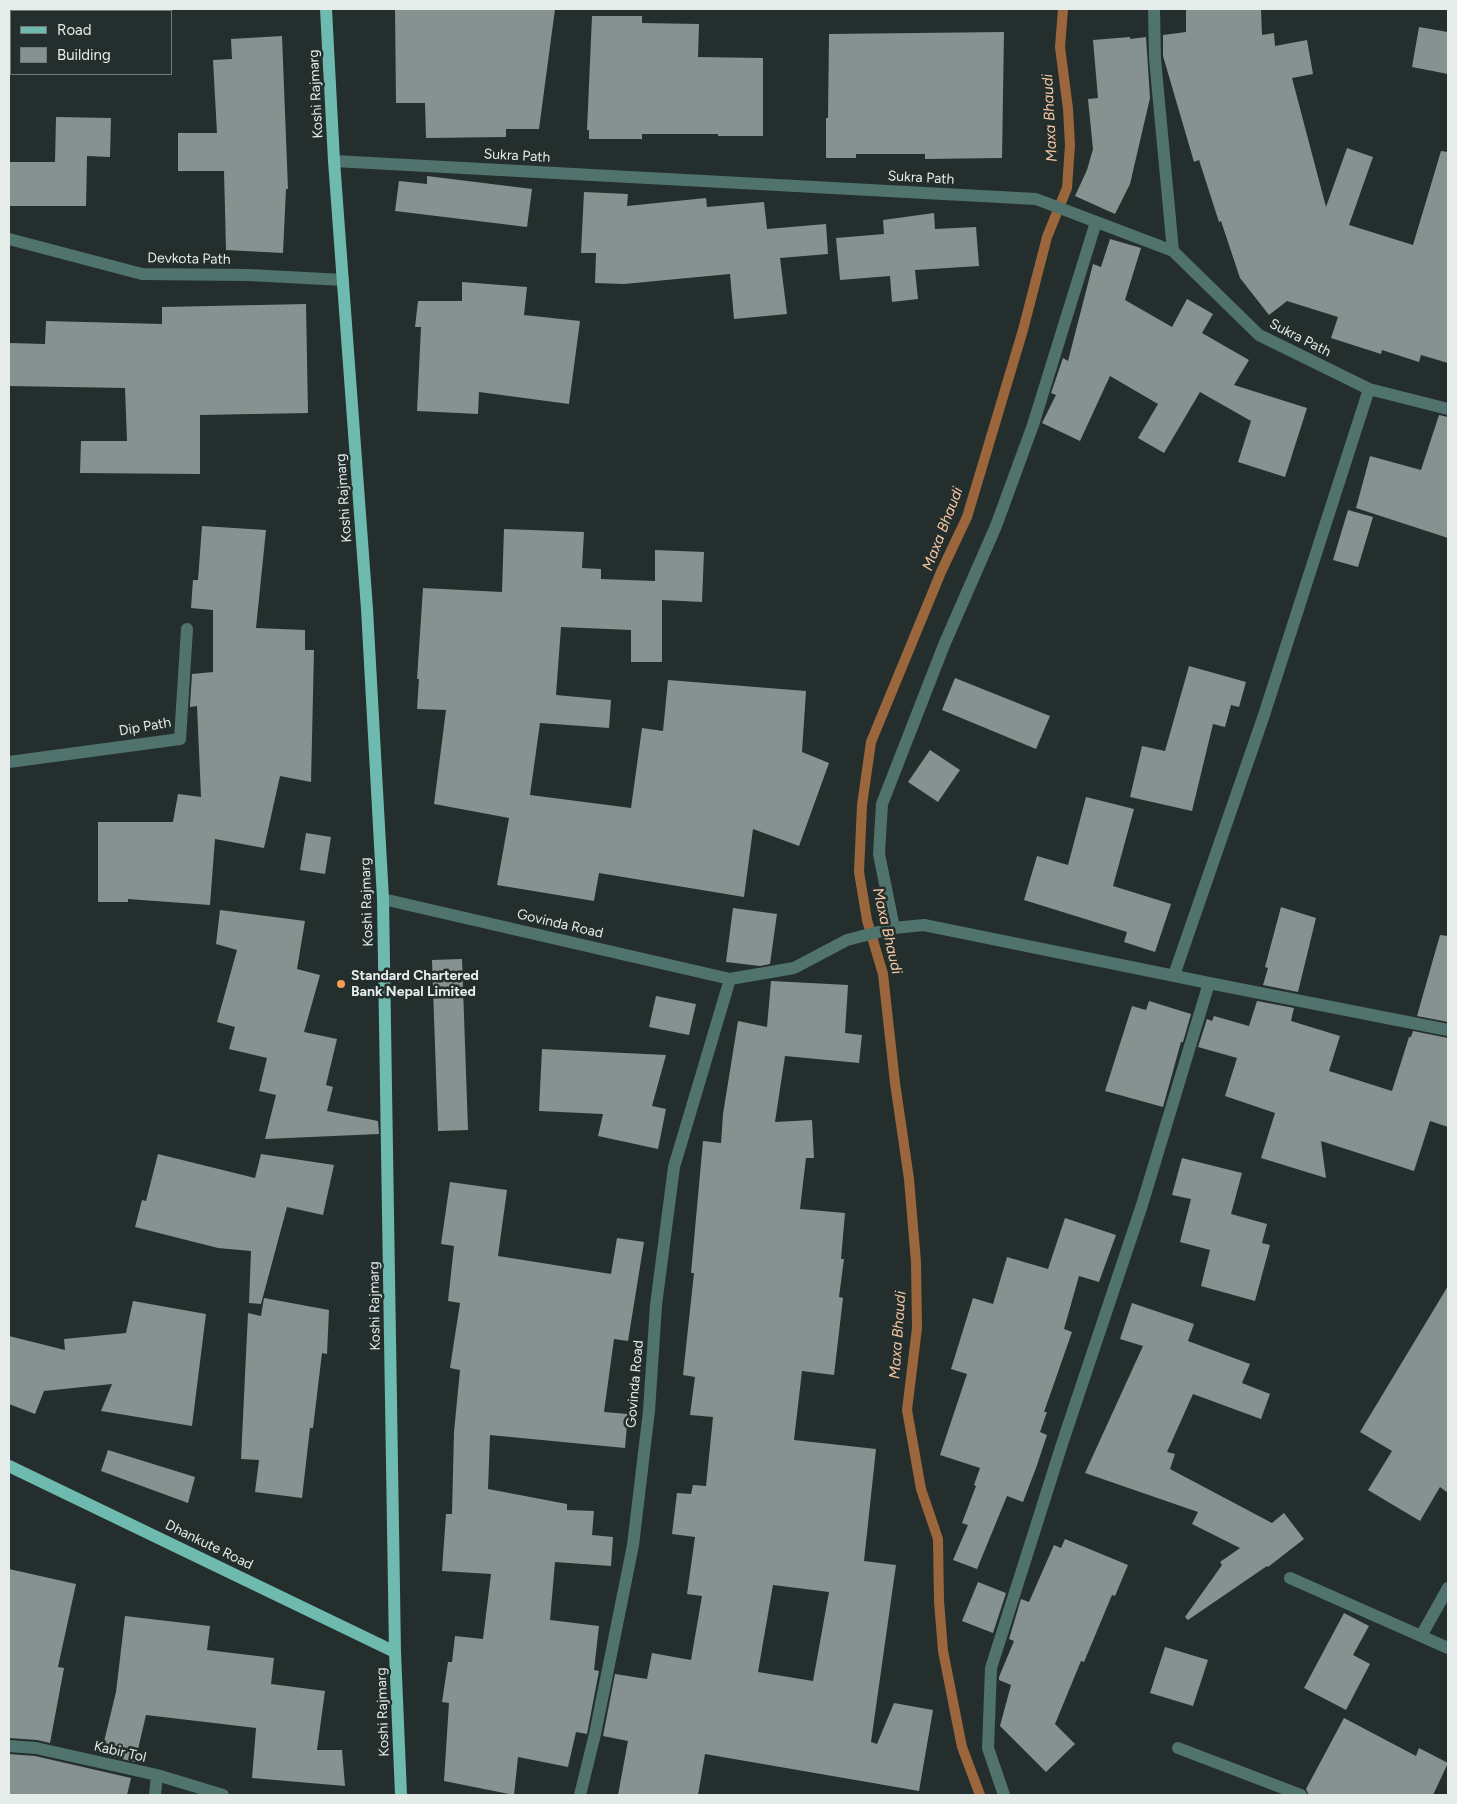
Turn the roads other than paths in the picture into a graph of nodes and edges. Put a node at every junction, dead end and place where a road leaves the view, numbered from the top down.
1 (326, 9) edge
2 (1154, 9) edge
3 (334, 161) junction
4 (1091, 220) junction
5 (9, 239) edge
6 (1173, 251) junction
7 (343, 280) junction
8 (1369, 389) junction
9 (1448, 408) edge
10 (186, 629) dead end
11 (9, 762) edge
12 (383, 899) junction
13 (894, 928) junction
14 (1174, 975) junction
15 (730, 979) junction
16 (1209, 983) junction
17 (1448, 1030) edge
18 (9, 1466) edge
19 (1290, 1578) dead end
20 (1448, 1588) edge
21 (1420, 1636) junction
22 (1448, 1648) edge
23 (396, 1652) junction
24 (9, 1746) edge
25 (1178, 1748) dead end
26 (157, 1776) junction
27 (155, 1795) edge
28 (223, 1795) edge
29 (401, 1795) edge
30 (580, 1795) edge
31 (1004, 1795) edge
32 (1301, 1795) edge

1 - 3 main road, Koshi Rajmarg
2 - 6 street
3 - 4 street, Sukra Path
3 - 7 main road, Koshi Rajmarg
4 - 6 street, Sukra Path
4 - 13 street
5 - 7 street, Devkota Path
6 - 8 street, Sukra Path
7 - 12 main road, Koshi Rajmarg
8 - 9 street, Sukra Path
8 - 14 street
10 - 11 street, Dip Path
12 - 15 street, Govinda Road
12 - 23 main road, Koshi Rajmarg
13 - 14 street, Govinda Road
13 - 15 street, Govinda Road
14 - 16 street, Govinda Road
15 - 30 street, Govinda Road
16 - 17 street, Govinda Road
16 - 31 street
18 - 23 main road, Dhankute Road
19 - 21 street
20 - 21 street
21 - 22 street
23 - 29 main road, Koshi Rajmarg
24 - 26 street, Kabir Tol
25 - 32 street
26 - 27 street
26 - 28 street, Kabir Tol

